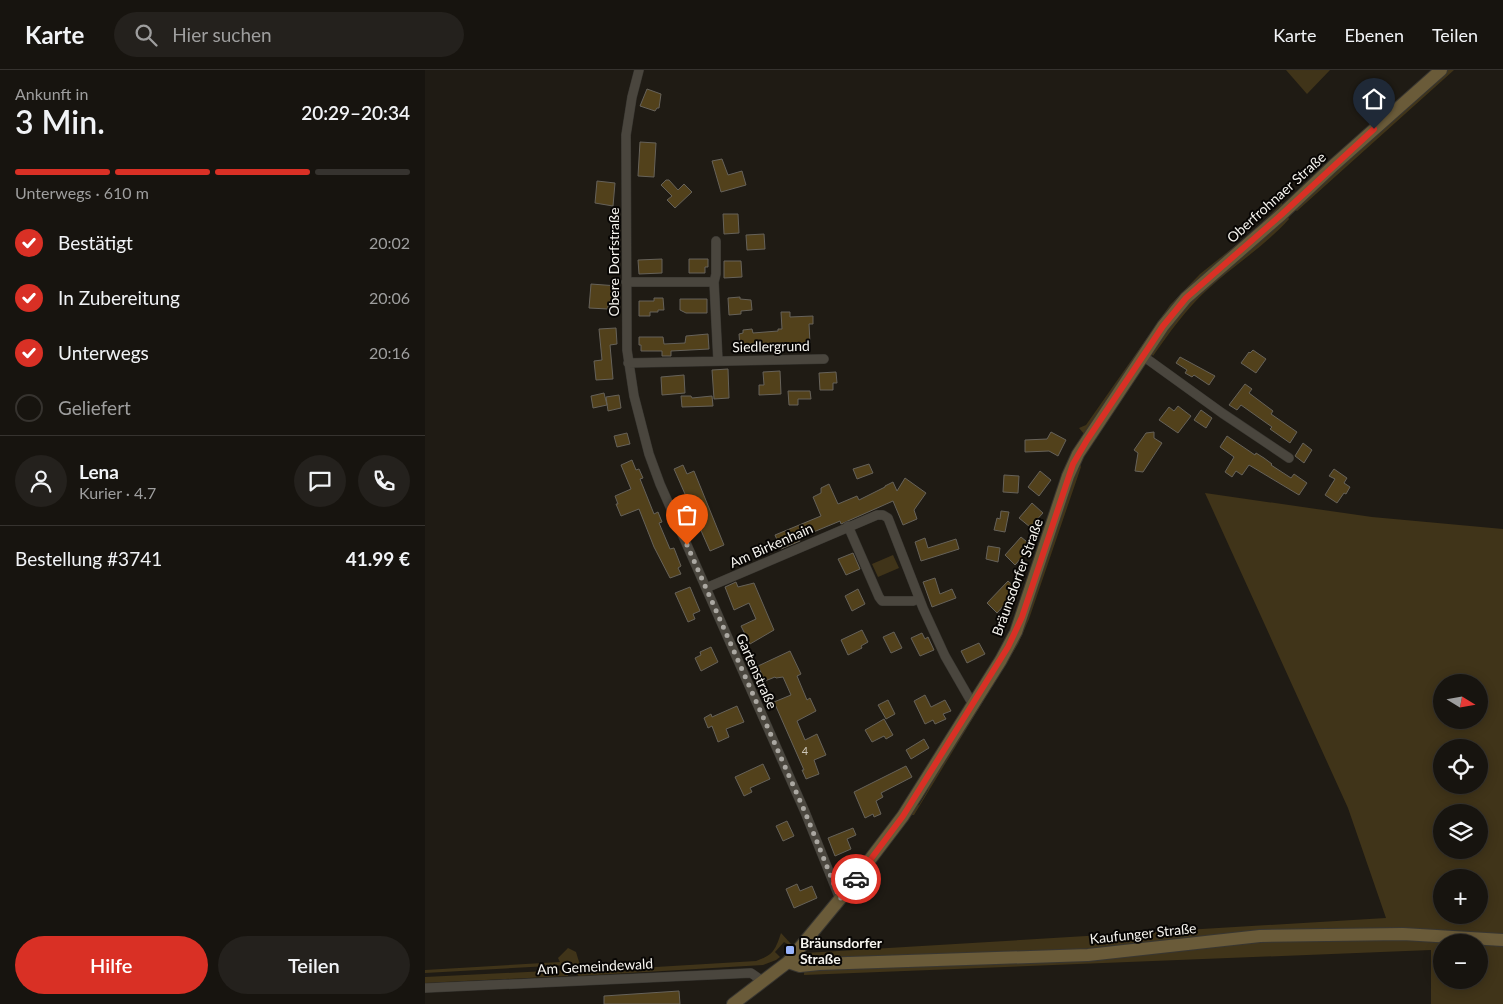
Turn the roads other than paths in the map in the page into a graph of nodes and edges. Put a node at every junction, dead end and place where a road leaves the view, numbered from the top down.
1 (639, 70) edge
2 (1441, 70) edge
3 (715, 241) dead end
4 (626, 282) junction
5 (714, 282) junction
6 (1143, 356) junction
7 (824, 359) dead end
8 (718, 361) junction
9 (628, 363) junction
10 (1087, 440) joint
11 (649, 454) joint
12 (1289, 458) dead end
13 (848, 526) junction
14 (706, 588) junction
15 (919, 599) junction
16 (972, 703) junction
17 (840, 899) junction
18 (1503, 940) edge
19 (788, 962) junction
20 (764, 982) junction
21 (425, 988) edge
22 (733, 1004) edge

1 - 4 street, Obere Dorfstraße
2 - 6 street, Oberfrohnaer Straße
3 - 5 street, Siedlergrund
4 - 5 street
4 - 9 street, Obere Dorfstraße
5 - 8 street, Siedlergrund
6 - 10 street, Oberfrohnaer Straße
6 - 12 street
7 - 8 street, Siedlergrund
8 - 9 street, Siedlergrund
9 - 11 street, Obere Dorfstraße
10 - 16 street, Bräunsdorfer Straße
11 - 14 street, Gartenstraße
13 - 14 street, Am Birkenhain
13 - 15 street
13 - 15 street, Am Birkenhain
14 - 17 street, Gartenstraße
15 - 16 street, Am Birkenhain
16 - 17 street, Bräunsdorfer Straße
17 - 19 street, Bräunsdorfer Straße
18 - 19 street, Kaufunger Straße
19 - 20 street, Bräunsdorfer Straße
20 - 21 street, Am Gemeindewald
20 - 22 street, Bräunsdorfer Straße

